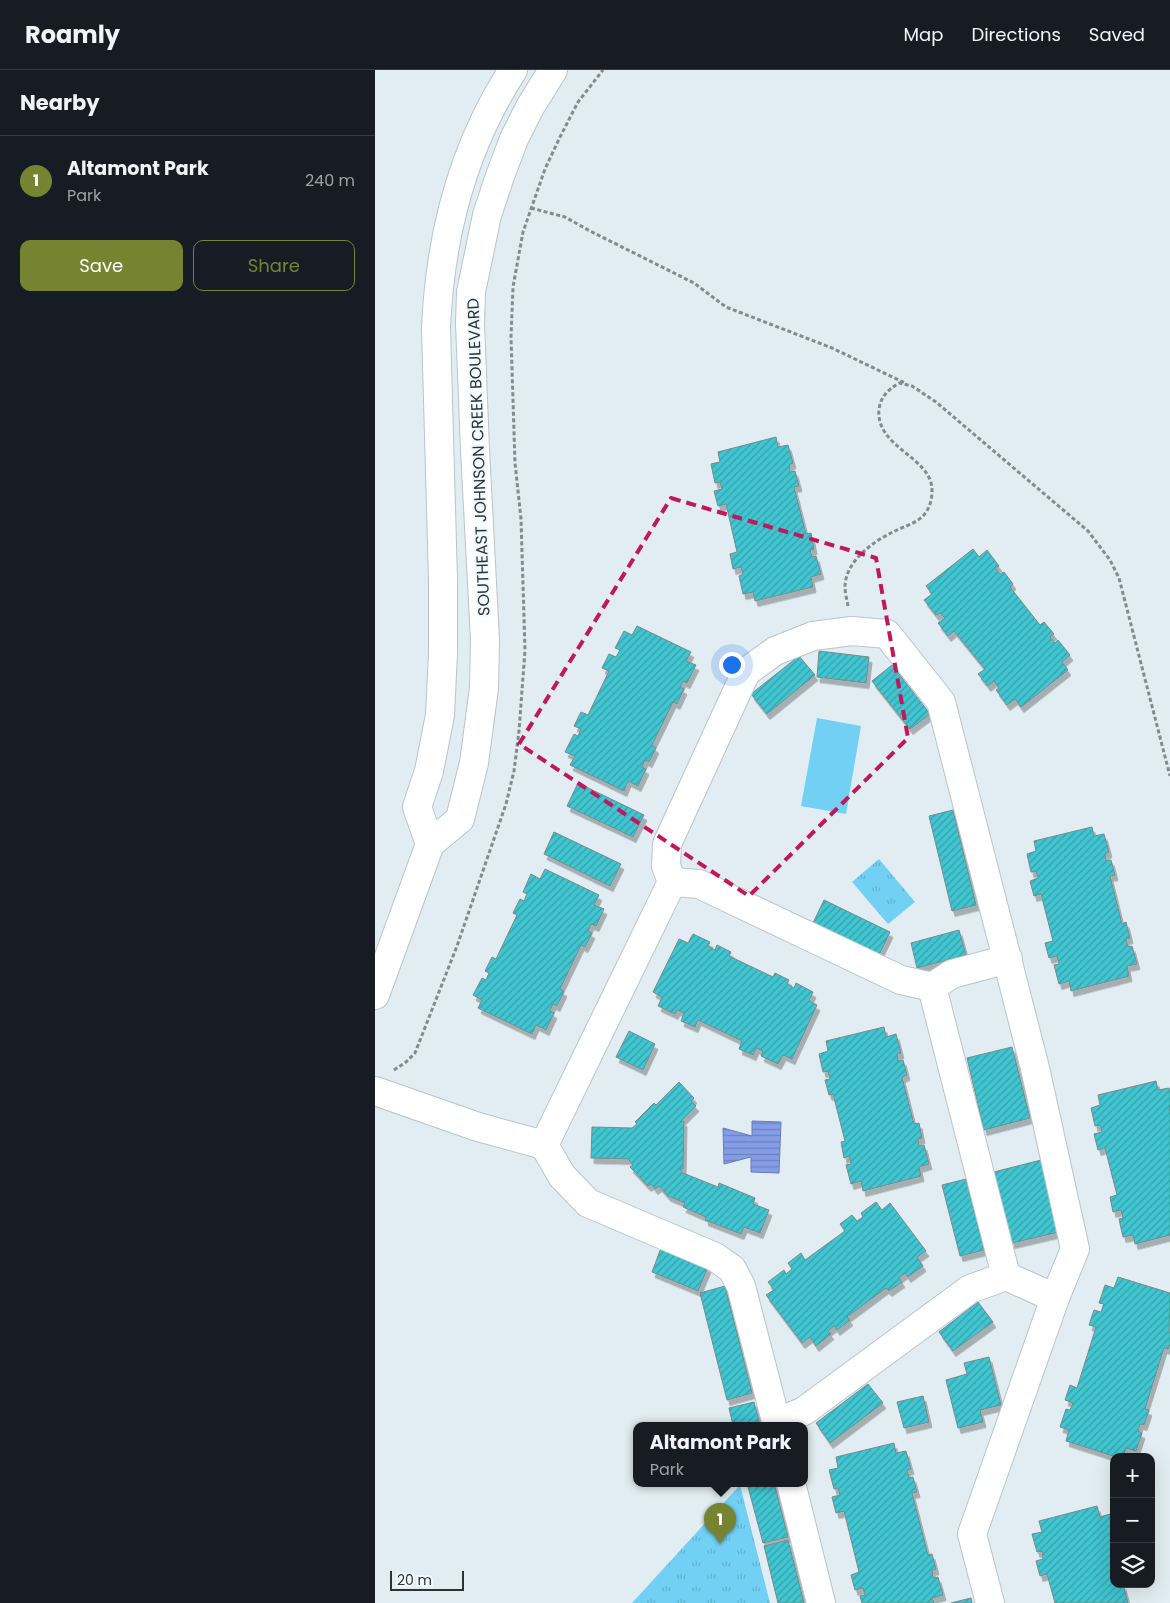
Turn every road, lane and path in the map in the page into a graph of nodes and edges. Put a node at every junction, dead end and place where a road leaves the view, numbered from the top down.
1 (513, 70) edge
2 (553, 70) edge
3 (531, 208) dead end
4 (912, 386) junction
5 (852, 631) junction
6 (1170, 776) edge
7 (430, 844) junction
8 (672, 882) junction
9 (1007, 960) junction
10 (932, 987) junction
11 (375, 995) edge
12 (375, 1091) edge
13 (544, 1145) junction
14 (1005, 1276) junction
15 (1055, 1298) junction
16 (776, 1422) edge
17 (781, 1422) edge
18 (792, 1487) edge
19 (821, 1603) edge
20 (990, 1603) edge

1 - 7 street
2 - 7 street, SOUTHEAST JOHNSON CREEK BOULEVARD
3 - 4 path
4 - 5 path
4 - 6 path
5 - 8 street
5 - 9 street
7 - 11 street
8 - 10 street
8 - 13 street
9 - 10 street
9 - 15 street
10 - 14 street
12 - 13 street
13 - 16 street
14 - 15 street
14 - 17 street
15 - 20 street
18 - 19 street

